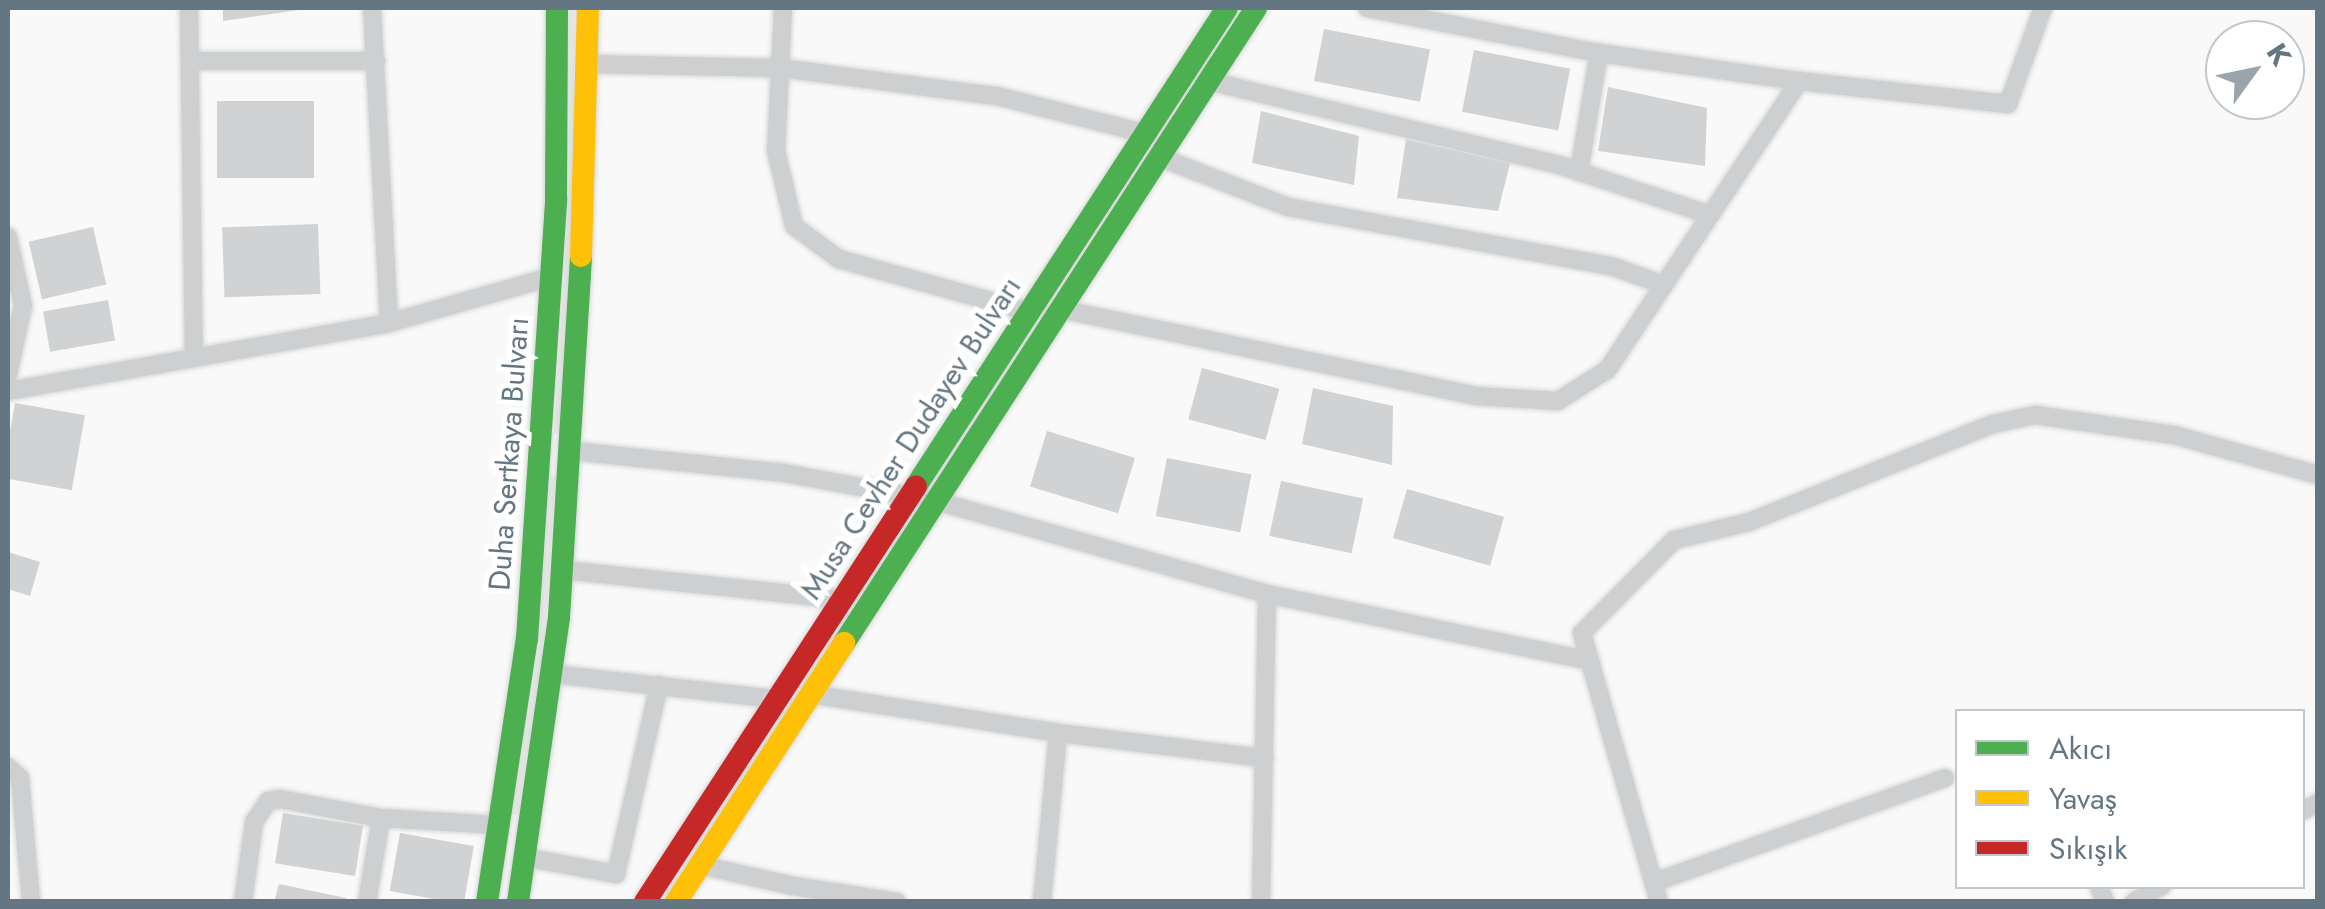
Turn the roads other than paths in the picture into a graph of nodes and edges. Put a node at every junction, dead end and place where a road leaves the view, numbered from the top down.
1 (189, 8) edge
2 (372, 8) edge
3 (557, 8) edge
4 (588, 8) edge
5 (783, 8) edge
6 (1227, 8) edge
7 (1256, 8) edge
8 (1368, 8) edge
9 (2044, 8) edge
10 (1599, 53) junction
11 (190, 61) junction
12 (376, 62) junction
13 (588, 64) junction
14 (780, 68) junction
15 (1209, 80) junction
16 (1799, 81) junction
17 (1147, 134) junction
18 (1159, 157) junction
19 (1579, 172) junction
20 (1710, 215) junction
21 (8, 237) edge
22 (551, 277) junction
23 (1664, 285) junction
24 (1060, 309) junction
25 (1030, 312) junction
26 (389, 323) junction
27 (194, 356) junction
28 (8, 374) edge
29 (8, 392) edge
30 (572, 451) junction
31 (540, 452) junction
32 (2318, 475) edge
33 (910, 496) junction
34 (936, 501) junction
35 (563, 570) junction
36 (1267, 594) junction
37 (841, 599) junction
38 (1590, 661) junction
39 (553, 674) junction
40 (659, 685) junction
41 (810, 694) junction
42 (777, 699) junction
43 (1058, 733) junction
44 (1264, 758) junction
45 (8, 767) edge
46 (1945, 778) dead end
47 (381, 818) junction
48 (498, 825) junction
49 (528, 828) junction
50 (524, 856) junction
51 (700, 865) junction
52 (1654, 882) junction
53 (2157, 889) edge
54 (792, 894) edge
55 (30, 902) edge
56 (243, 902) edge
57 (367, 902) edge
58 (487, 902) edge
59 (518, 902) edge
60 (645, 902) edge
61 (676, 902) edge
62 (897, 902) edge
63 (1042, 902) edge
64 (1261, 902) edge
65 (1659, 902) edge
66 (2134, 902) edge

1 - 11 street
2 - 12 street
3 - 22 main road, Duha Sertkaya Bulvarı
4 - 13 main road, Duha Sertkaya Bulvarı
5 - 14 street
6 - 17 main road, Musa Cevher Dudayev Bulvarı
7 - 15 main road, Musa Cevher Dudayev Bulvarı
8 - 10 street
9 - 16 street
10 - 16 street
10 - 19 street
11 - 12 street
11 - 27 street
12 - 26 street
13 - 14 street
13 - 30 main road, Duha Sertkaya Bulvarı
14 - 17 street
14 - 25 street
15 - 18 main road, Musa Cevher Dudayev Bulvarı
15 - 19 street
16 - 20 street
17 - 25 main road, Musa Cevher Dudayev Bulvarı
18 - 23 street
18 - 24 main road, Musa Cevher Dudayev Bulvarı
19 - 20 street
20 - 23 street
21 - 28 street
22 - 26 street
22 - 31 main road, Duha Sertkaya Bulvarı
23 - 24 street
24 - 34 main road, Musa Cevher Dudayev Bulvarı
25 - 33 main road, Musa Cevher Dudayev Bulvarı
26 - 27 street
27 - 29 street
30 - 31 main road
30 - 33 street
30 - 35 main road, Duha Sertkaya Bulvarı
31 - 48 main road, Duha Sertkaya Bulvarı
32 - 38 street
33 - 34 street
33 - 37 main road, Musa Cevher Dudayev Bulvarı
34 - 36 street
34 - 41 main road, Musa Cevher Dudayev Bulvarı
35 - 37 street
35 - 39 main road, Duha Sertkaya Bulvarı
36 - 38 street
36 - 44 street
37 - 42 main road, Musa Cevher Dudayev Bulvarı
38 - 52 street
39 - 40 street
39 - 49 main road, Duha Sertkaya Bulvarı
40 - 42 street
40 - 50 street
41 - 43 street
41 - 51 main road, Musa Cevher Dudayev Bulvarı
42 - 60 main road, Musa Cevher Dudayev Bulvarı
43 - 44 street
43 - 63 street
44 - 64 street
45 - 55 street
46 - 52 street
47 - 48 street
47 - 56 street
47 - 57 street
48 - 49 main road
48 - 58 main road, Duha Sertkaya Bulvarı
49 - 50 main road, Duha Sertkaya Bulvarı
50 - 59 main road, Duha Sertkaya Bulvarı
51 - 54 street
51 - 61 main road, Musa Cevher Dudayev Bulvarı
52 - 65 street
53 - 66 street
54 - 62 street

